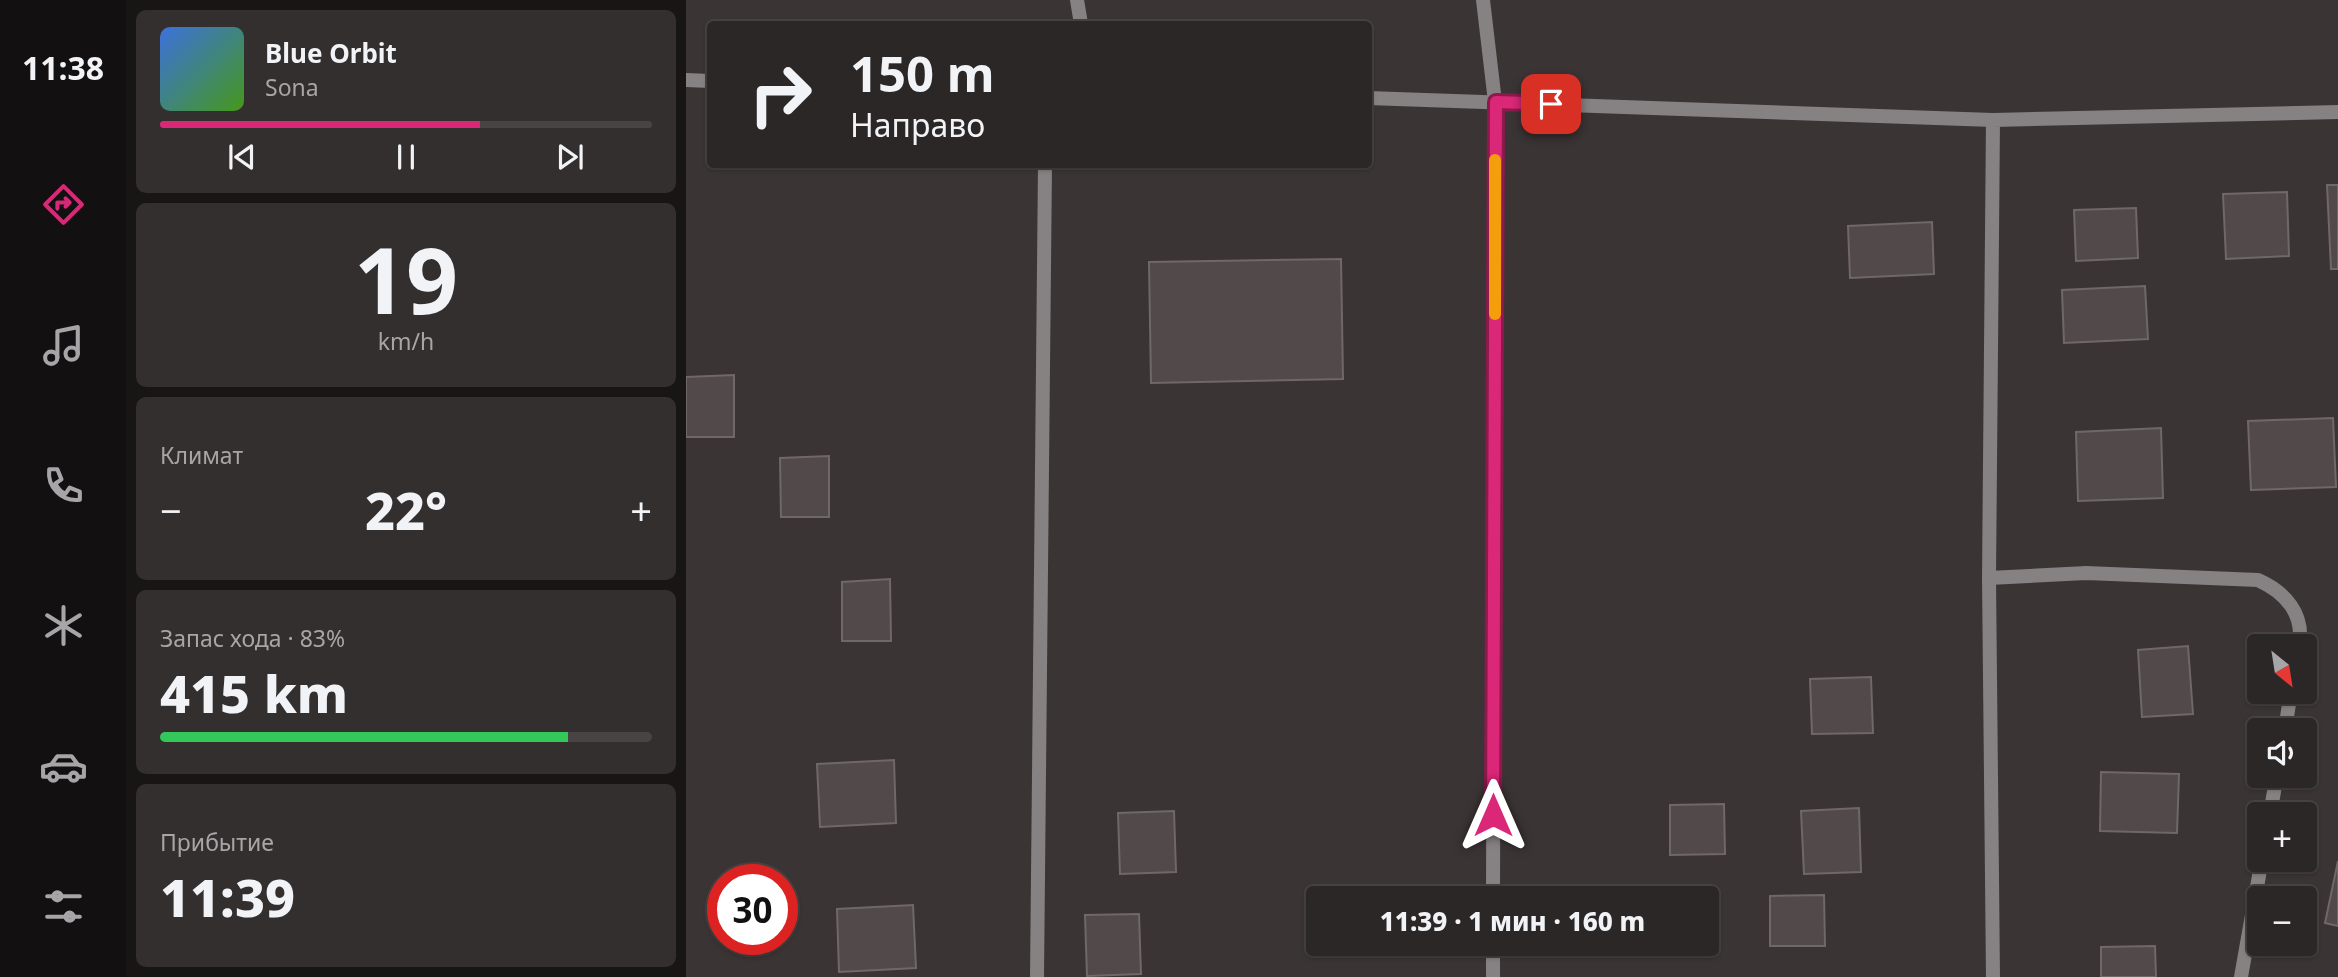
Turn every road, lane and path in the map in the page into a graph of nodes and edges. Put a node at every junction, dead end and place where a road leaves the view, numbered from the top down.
1 (1077, 0) edge
2 (1483, 0) edge
3 (1080, 21) edge
4 (686, 80) edge
5 (707, 81) edge
6 (1372, 97) edge
7 (1496, 102) junction
8 (2338, 112) edge
9 (1993, 120) junction
10 (1045, 168) edge
11 (1989, 578) junction
12 (2300, 634) edge
13 (2260, 872) edge
14 (1493, 886) edge
15 (1493, 956) edge
16 (1037, 977) edge
17 (1493, 977) edge
18 (1993, 977) edge
19 (2241, 977) edge

1 - 3 street
2 - 7 street
4 - 5 street
6 - 7 street
7 - 9 street
7 - 14 street
8 - 9 street
9 - 11 street
10 - 16 street
11 - 12 street
11 - 18 street
13 - 19 street
15 - 17 street

